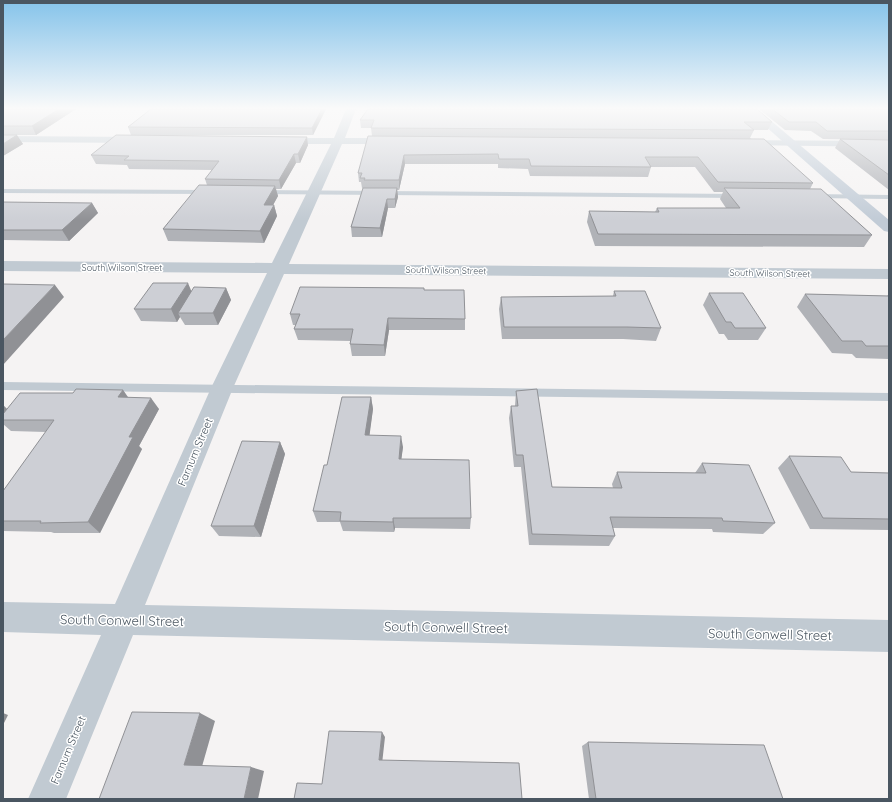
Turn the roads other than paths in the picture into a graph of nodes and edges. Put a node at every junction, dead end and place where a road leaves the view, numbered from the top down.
1 (335, 146) edge
2 (794, 146) edge
3 (3, 191) edge
4 (217, 192) edge
5 (249, 192) edge
6 (312, 193) junction
7 (750, 196) edge
8 (805, 196) edge
9 (853, 197) junction
10 (889, 197) edge
11 (889, 228) edge
12 (3, 266) edge
13 (279, 268) junction
14 (889, 274) edge
15 (3, 386) edge
16 (222, 388) junction
17 (889, 397) edge
18 (3, 617) edge
19 (124, 620) junction
20 (889, 636) edge
21 (46, 799) edge

1 - 6 street, Farnum Street
2 - 9 main road
3 - 4 lane
5 - 6 lane
6 - 7 lane
6 - 13 street, Farnum Street
8 - 9 lane
9 - 10 lane
9 - 11 main road
12 - 13 street, South Wilson Street
13 - 14 street, South Wilson Street
13 - 16 street, Farnum Street
15 - 16 lane
16 - 17 lane
16 - 19 street, Farnum Street
18 - 19 street, South Conwell Street
19 - 20 street, South Conwell Street
19 - 21 street, Farnum Street

